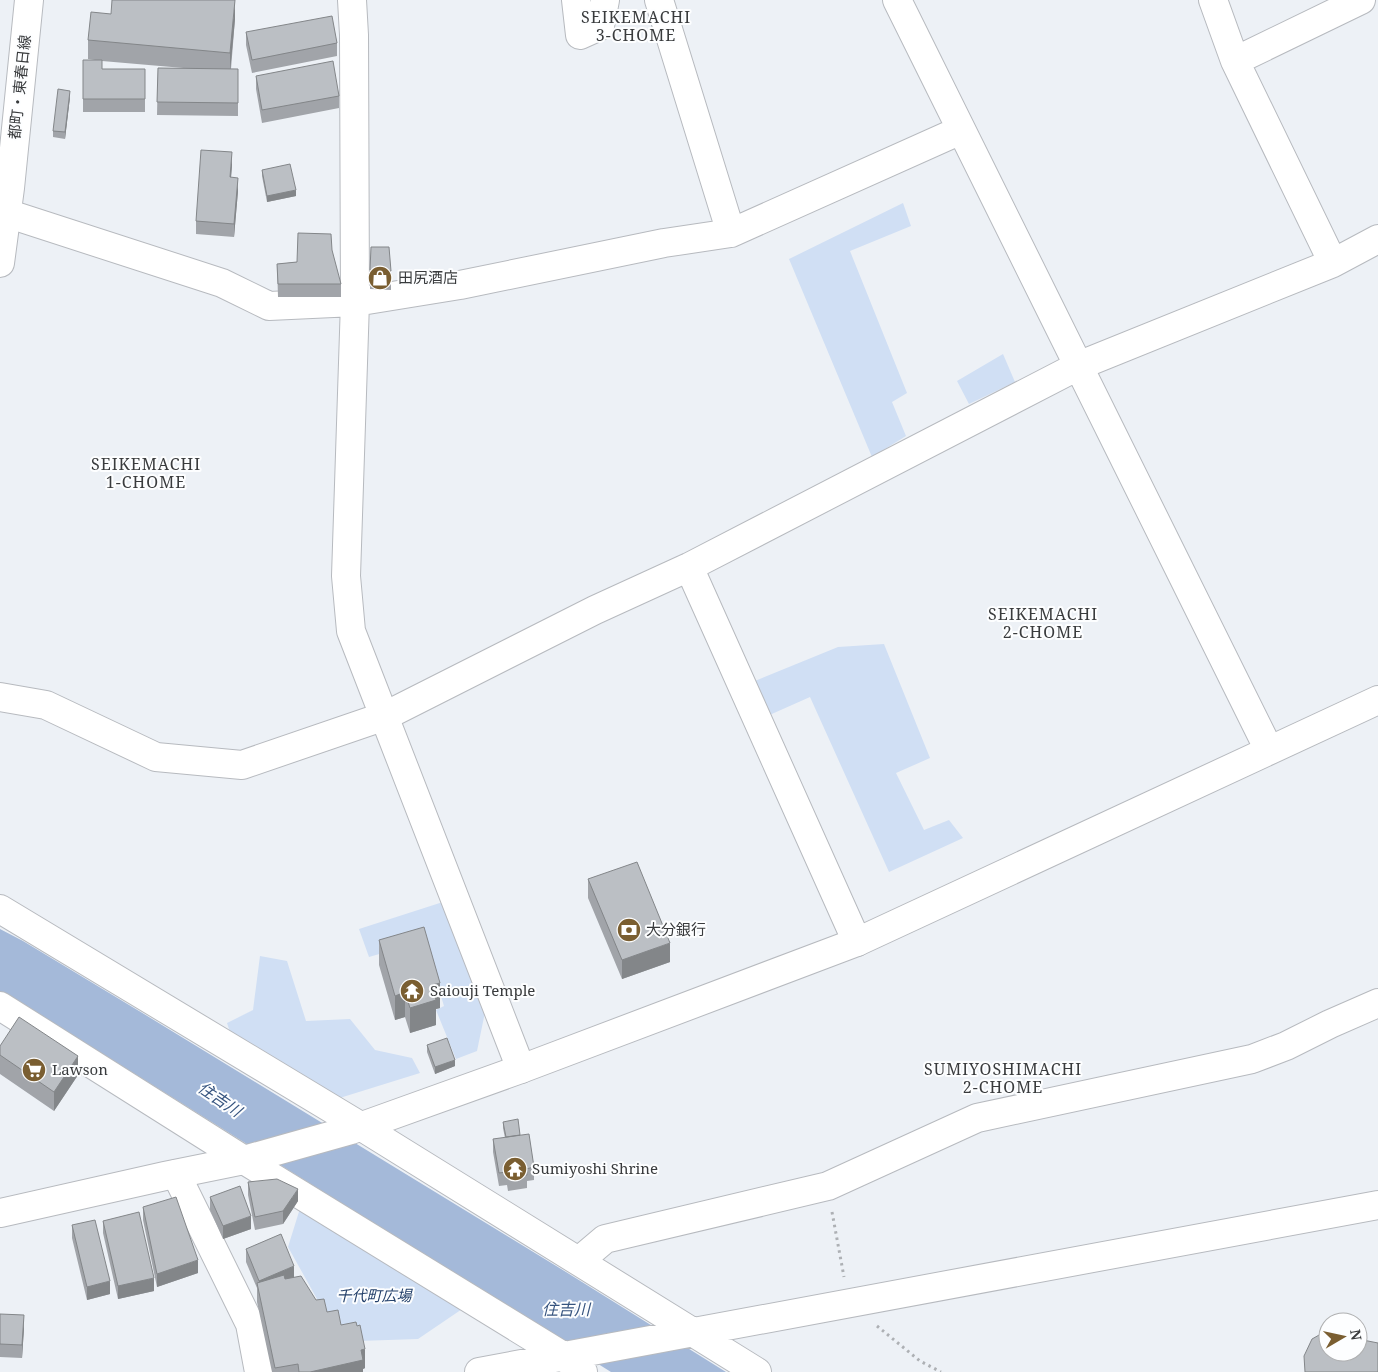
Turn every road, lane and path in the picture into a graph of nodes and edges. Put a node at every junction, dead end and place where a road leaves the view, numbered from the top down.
1 (29, 0) edge
2 (352, 0) edge
3 (576, 0) edge
4 (605, 0) edge
5 (659, 0) edge
6 (897, 0) edge
7 (1213, 0) edge
8 (1361, 0) edge
9 (1235, 60) junction
10 (961, 130) junction
11 (5, 196) edge
12 (730, 233) junction
13 (1378, 239) edge
14 (0, 262) edge
15 (1333, 262) junction
16 (355, 302) junction
17 (1078, 366) junction
18 (689, 567) junction
19 (0, 697) edge
20 (1378, 700) edge
21 (385, 716) junction
22 (1269, 750) junction
23 (0, 909) edge
24 (857, 942) junction
25 (1378, 1003) edge
26 (0, 1006) edge
27 (521, 1068) junction
28 (356, 1128) junction
29 (248, 1159) junction
30 (176, 1174) junction
31 (1378, 1205) edge
32 (0, 1213) edge
33 (579, 1261) junction
34 (685, 1333) junction
35 (573, 1361) edge
36 (492, 1371) edge
37 (259, 1372) edge
38 (757, 1372) edge

1 - 11 street, 都町・東春日線
2 - 16 street
3 - 4 street
5 - 12 street
6 - 10 street
7 - 9 street
8 - 9 street
9 - 15 street
10 - 12 street
10 - 17 street
11 - 14 street, 都町・東春日線
11 - 16 street
12 - 16 street
13 - 15 street
15 - 17 street
16 - 21 street
17 - 18 street
17 - 22 street
18 - 21 street
18 - 24 street
19 - 21 street
20 - 22 street
21 - 27 street
22 - 24 street
23 - 28 street
24 - 27 street
25 - 33 street
26 - 29 street
27 - 28 street
28 - 29 street
28 - 33 street
29 - 30 street
29 - 35 street
30 - 32 street
30 - 37 street
31 - 34 street
33 - 34 street
34 - 35 street
34 - 38 street
35 - 36 street

